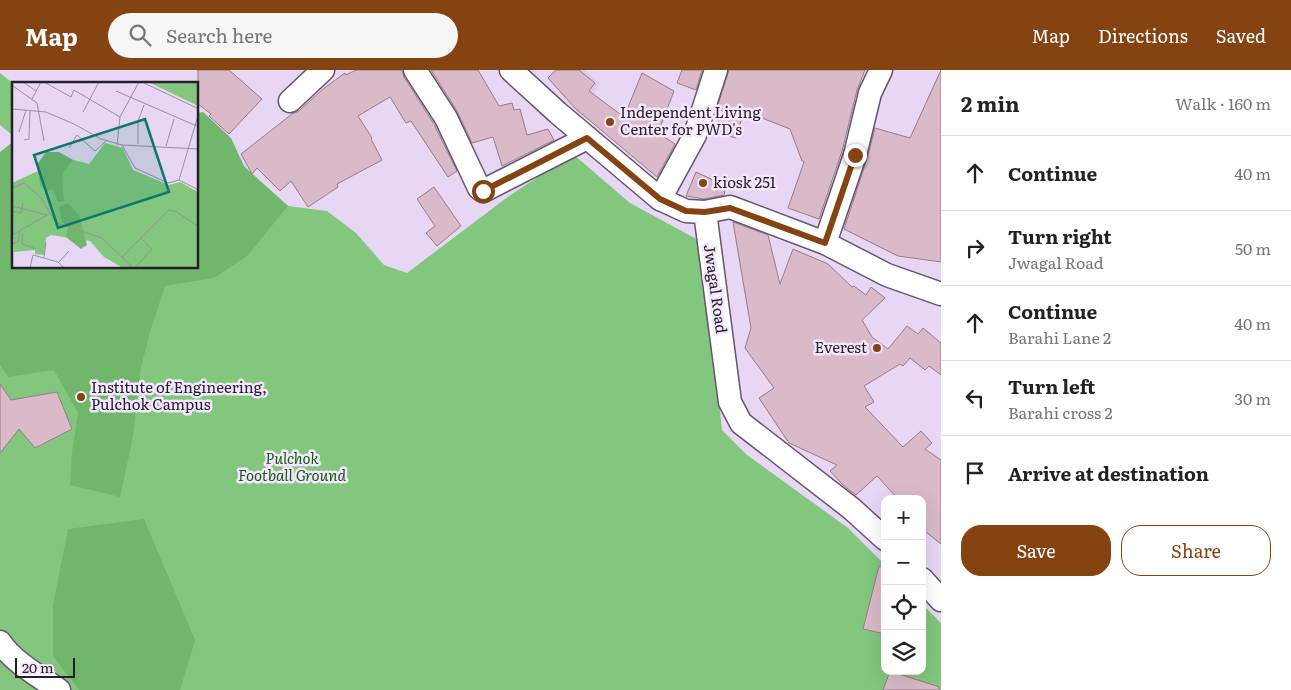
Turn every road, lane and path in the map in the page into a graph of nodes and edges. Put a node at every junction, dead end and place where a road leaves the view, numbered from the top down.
1 (324, 70) edge
2 (415, 70) edge
3 (511, 70) edge
4 (716, 70) edge
5 (881, 70) edge
6 (290, 101) dead end
7 (587, 138) junction
8 (660, 199) junction
9 (705, 212) junction
10 (825, 243) junction
11 (941, 294) edge
12 (881, 535) edge
13 (926, 584) edge
14 (941, 600) edge
15 (0, 642) edge
16 (59, 690) edge

1 - 6 street
2 - 7 street
3 - 7 street
4 - 8 street
5 - 10 street
7 - 8 street
8 - 9 street
9 - 10 street
9 - 12 street, Jwagal Road
10 - 11 street
13 - 14 street
15 - 16 street

